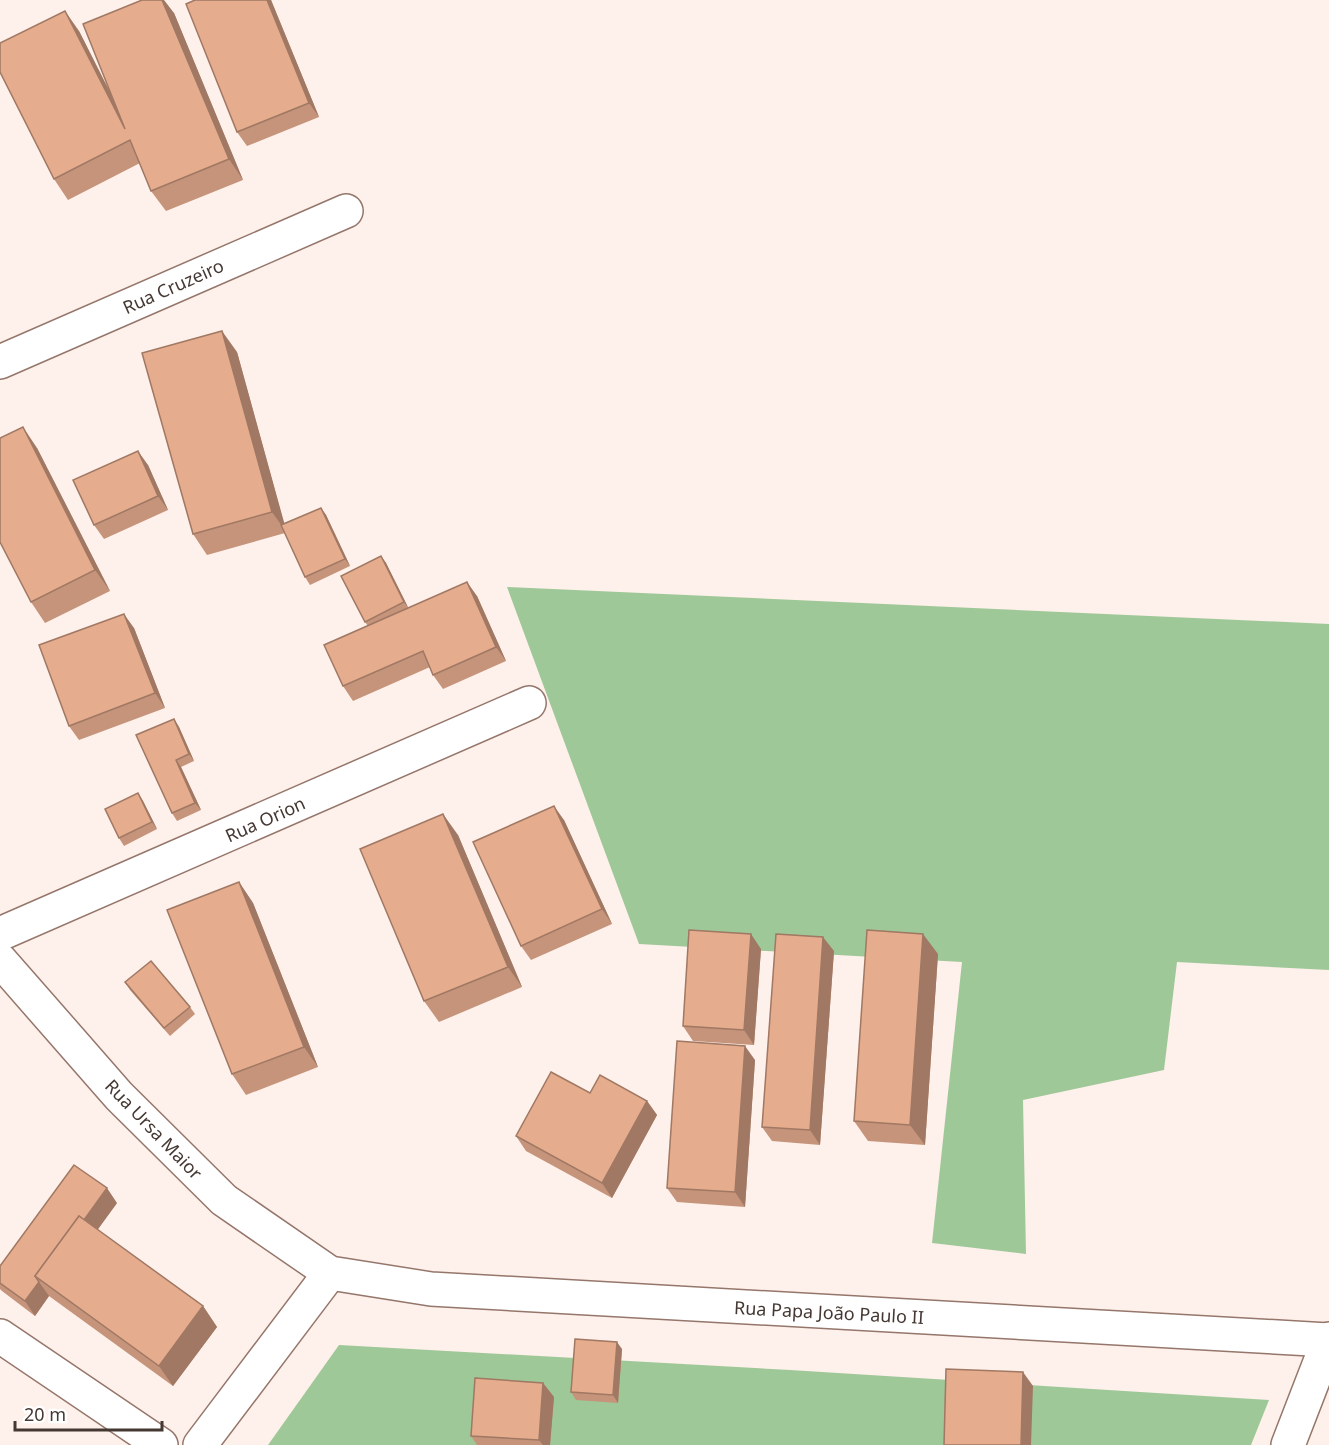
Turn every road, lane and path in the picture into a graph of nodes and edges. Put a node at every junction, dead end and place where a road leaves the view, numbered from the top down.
1 (346, 211) dead end
2 (0, 362) edge
3 (529, 703) dead end
4 (0, 934) edge
5 (0, 960) edge
6 (330, 1273) junction
7 (0, 1336) edge
8 (1329, 1340) edge
9 (162, 1445) edge
10 (200, 1445) edge
11 (1288, 1445) edge

1 - 2 street, Rua Cruzeiro
3 - 4 street, Rua Orion
5 - 6 street, Rua Ursa Maior
6 - 8 street, Rua Papa João Paulo II
6 - 10 street
7 - 9 street
8 - 11 street

